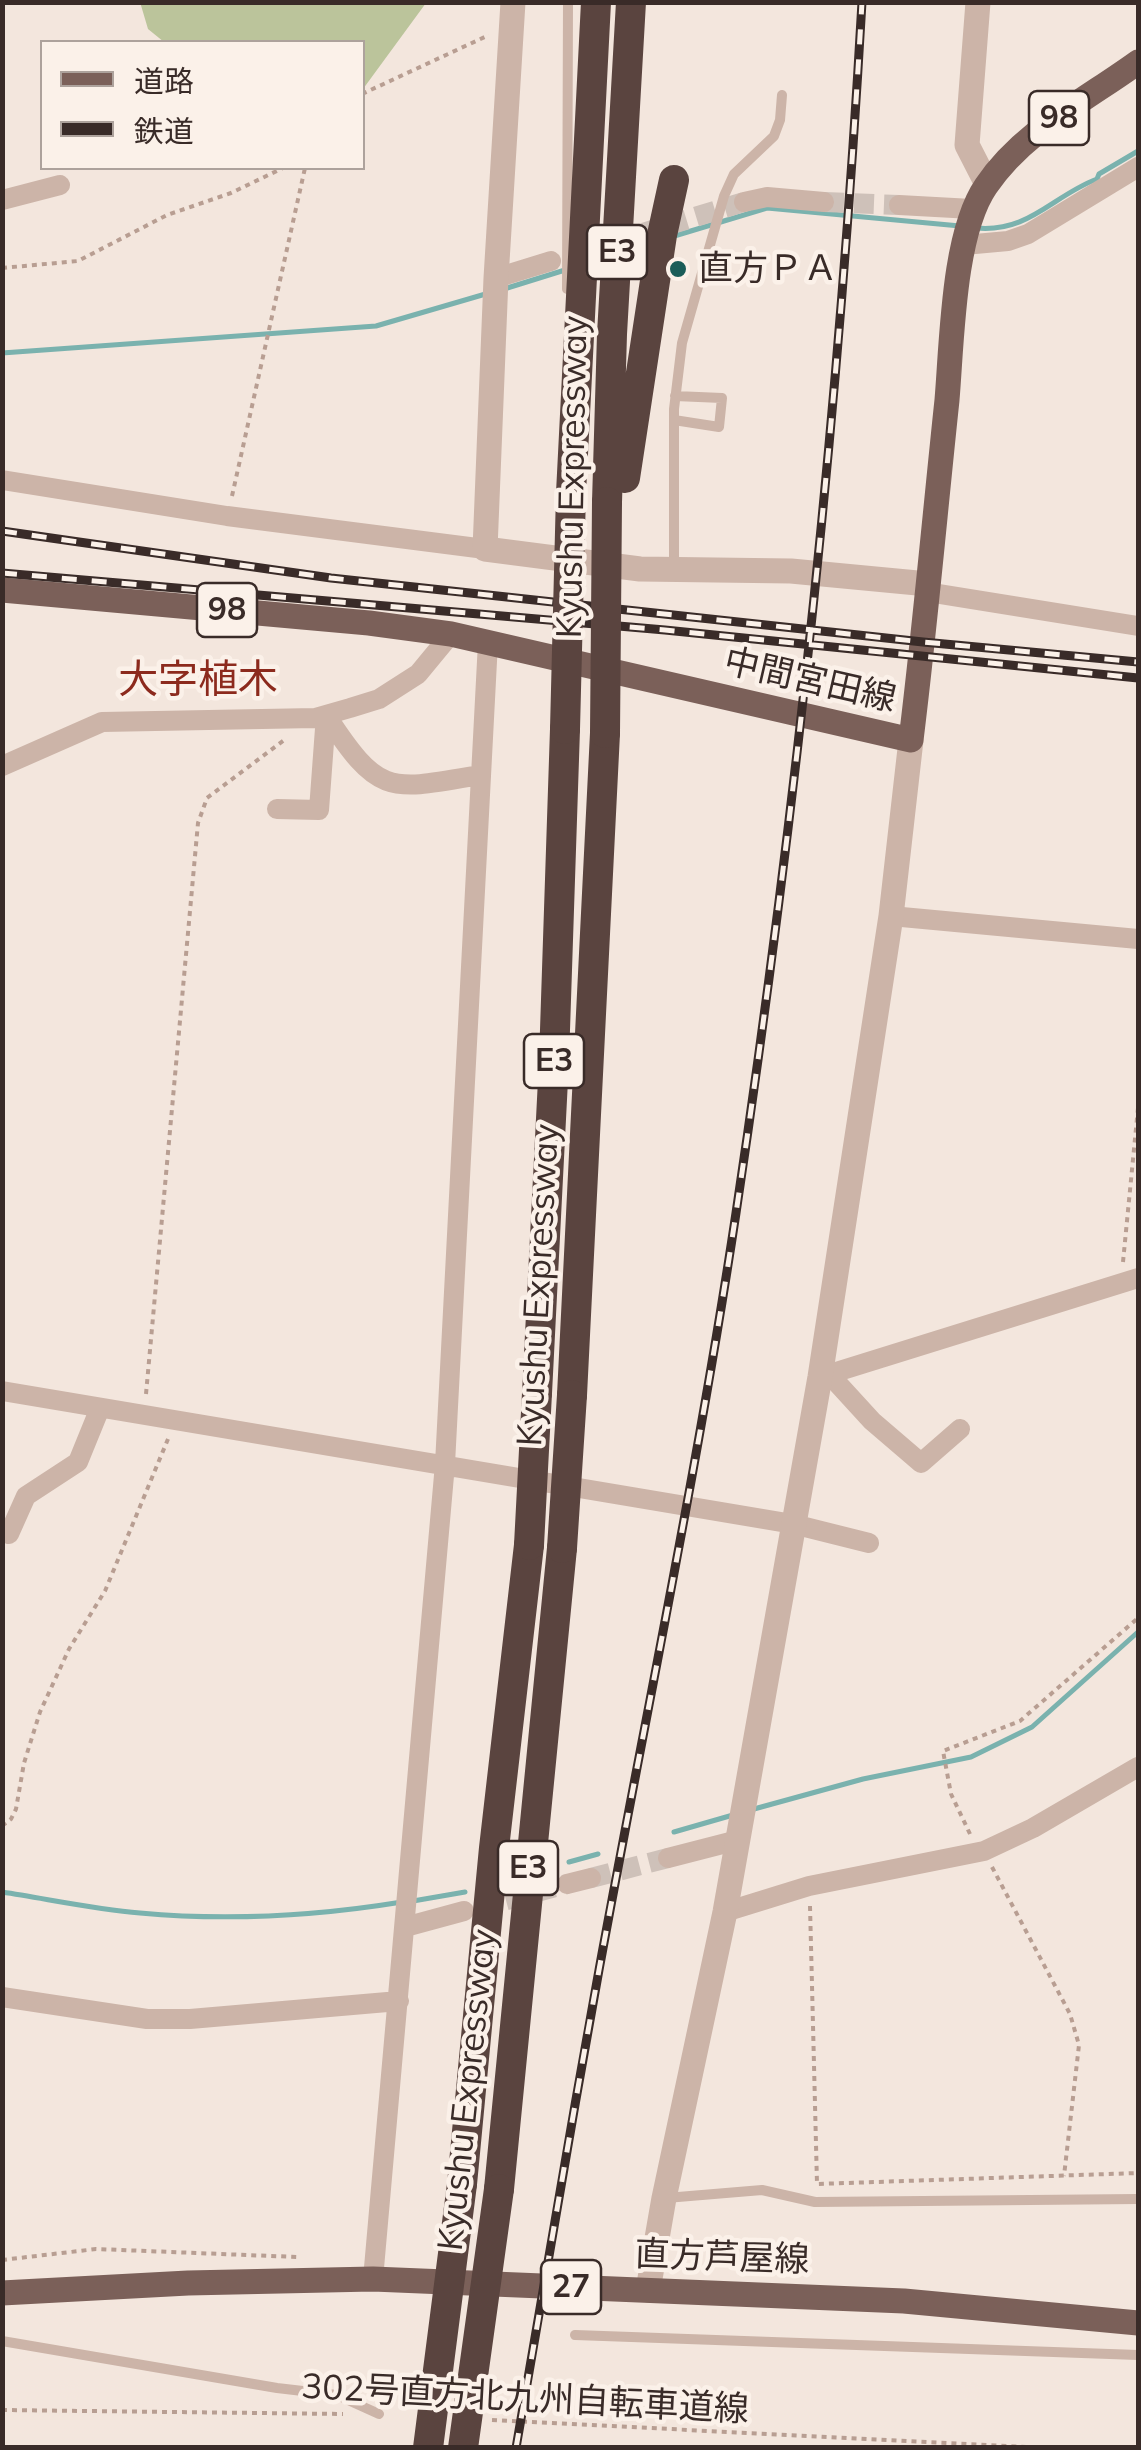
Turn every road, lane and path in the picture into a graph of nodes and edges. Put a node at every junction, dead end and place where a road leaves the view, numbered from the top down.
1 (568, 2) edge
2 (596, 2) edge
3 (631, 2) edge
4 (978, 2) edge
5 (512, 11) edge
6 (1138, 62) edge
7 (365, 93) edge
8 (782, 94) dead end
9 (1138, 166) edge
10 (279, 170) edge
11 (305, 170) edge
12 (674, 180) dead end
13 (987, 184) junction
14 (60, 185) dead end
15 (2, 200) edge
16 (744, 202) tunnel mouth
17 (824, 202) tunnel mouth
18 (899, 205) tunnel mouth
19 (972, 209) junction
20 (964, 245) junction
21 (550, 261) dead end
22 (2, 268) edge
23 (496, 278) junction
24 (675, 396) junction
25 (574, 420) junction
26 (674, 420) junction
27 (2, 480) edge
28 (614, 502) junction
29 (227, 516) junction
30 (484, 550) junction
31 (674, 570) junction
32 (928, 588) junction
33 (2, 590) edge
34 (1138, 626) edge
35 (451, 634) junction
36 (488, 642) junction
37 (320, 716) junction
38 (912, 740) junction
39 (2, 766) edge
40 (480, 775) junction
41 (277, 809) dead end
42 (890, 916) junction
43 (1138, 939) edge
44 (1138, 1108) edge
45 (1130, 1281) edge
46 (825, 1376) junction
47 (2, 1391) edge
48 (100, 1408) junction
49 (144, 1416) junction
50 (176, 1420) junction
51 (960, 1429) dead end
52 (445, 1464) junction
53 (793, 1524) junction
54 (9, 1534) dead end
55 (869, 1543) dead end
56 (1138, 1618) edge
57 (1138, 1766) edge
58 (2, 1826) edge
59 (738, 1836) junction
60 (984, 1851) junction
61 (668, 1858) tunnel mouth
62 (591, 1878) tunnel mouth
63 (568, 1884) tunnel mouth
64 (809, 1886) junction
65 (464, 1911) tunnel mouth
66 (725, 1912) junction
67 (405, 1922) junction
68 (2, 1997) edge
69 (399, 2002) junction
70 (1138, 2173) edge
71 (1064, 2176) junction
72 (664, 2198) junction
73 (1138, 2200) edge
74 (299, 2257) dead end
75 (2, 2260) edge
76 (373, 2279) junction
77 (648, 2290) junction
78 (2, 2294) edge
79 (1138, 2322) edge
80 (574, 2335) dead end
81 (2, 2341) edge
82 (1138, 2355) edge
83 (2, 2410) edge
84 (379, 2414) joint
85 (478, 2420) dead end
86 (428, 2448) edge
87 (463, 2448) edge
88 (1044, 2448) edge

1 - 25 lane
2 - 25 highway, Kyushu Expressway / E3
3 - 28 highway, Kyushu Expressway / E3
4 - 13 street
5 - 7 path
5 - 23 street
6 - 13 main road, 中間宮田線 / 98
8 - 24 lane
9 - 20 street
10 - 22 path
11 - 29 path
12 - 28 highway
13 - 19 main road, 中間宮田線 / 98
14 - 15 street
16 - 17 street
18 - 19 street
19 - 20 main road, 中間宮田線 / 98
20 - 32 main road, 中間宮田線 / 98
21 - 23 street
23 - 30 street
24 - 26 lane
24 - 26 lane
25 - 86 highway, Kyushu Expressway / E3, bridge
26 - 31 lane
27 - 29 street
28 - 87 highway, Kyushu Expressway / E3, bridge
29 - 30 street
30 - 31 street
31 - 32 street
32 - 34 street
32 - 38 main road, 中間宮田線 / 98
33 - 35 main road, 中間宮田線 / 98
35 - 36 main road, 中間宮田線 / 98
35 - 37 street
36 - 38 main road, 中間宮田線 / 98
36 - 40 street
37 - 39 street
37 - 40 street
37 - 41 street
37 - 49 path
38 - 42 street
40 - 52 street
42 - 43 street
42 - 46 street
44 - 45 path
45 - 46 street
46 - 51 street
46 - 53 street
47 - 48 street
48 - 49 street
48 - 54 street
49 - 50 street
50 - 52 street
50 - 58 path
52 - 53 street
52 - 67 street
53 - 55 street
53 - 59 street
56 - 60 path
57 - 60 street
59 - 61 street
59 - 66 street
60 - 64 street
60 - 71 path
62 - 63 street
64 - 66 street
64 - 71 path
65 - 67 street
66 - 72 street
67 - 69 street
68 - 69 street
69 - 76 street
70 - 71 path
72 - 73 lane
72 - 77 street
74 - 75 path
76 - 77 main road, 直方芦屋線 / 27
76 - 78 main road, 直方芦屋線 / 27
77 - 79 main road, 直方芦屋線 / 27
80 - 82 lane
81 - 84 lane
83 - 84 path, 302号直方北九州自転車道線
85 - 88 path, 302号直方北九州自転車道線

